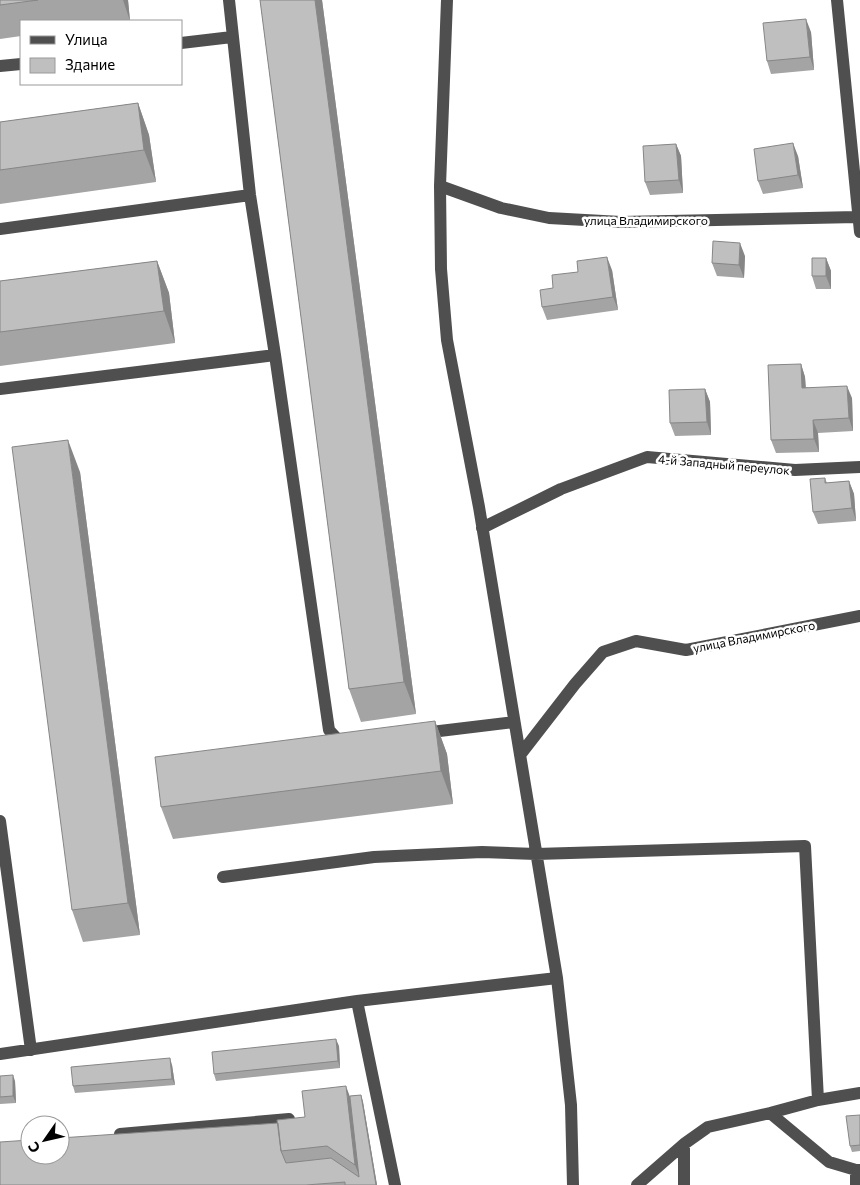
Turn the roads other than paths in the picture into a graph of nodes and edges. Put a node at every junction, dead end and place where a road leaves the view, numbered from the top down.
1 (229, 0) edge
2 (447, 0) edge
3 (838, 0) edge
4 (232, 37) junction
5 (182, 43) edge
6 (20, 64) edge
7 (0, 66) edge
8 (440, 186) junction
9 (250, 196) junction
10 (859, 218) edge
11 (0, 229) edge
12 (860, 232) edge
13 (275, 355) junction
14 (0, 389) edge
15 (860, 467) edge
16 (482, 528) junction
17 (860, 616) edge
18 (514, 722) junction
19 (408, 735) edge
20 (360, 741) edge
21 (520, 755) junction
22 (0, 821) edge
23 (536, 854) junction
24 (223, 877) dead end
25 (557, 978) junction
26 (357, 1001) junction
27 (31, 1050) junction
28 (0, 1054) edge
29 (860, 1093) edge
30 (818, 1100) junction
31 (770, 1113) junction
32 (289, 1119) edge
33 (110, 1135) edge
34 (684, 1144) junction
35 (858, 1170) edge
36 (395, 1185) edge
37 (573, 1185) edge
38 (637, 1185) edge
39 (684, 1185) edge
40 (856, 1185) edge

1 - 4 street
2 - 8 street
3 - 10 street
4 - 5 street
4 - 9 street
6 - 7 street
8 - 10 street, улица Владимирского
8 - 16 street
9 - 11 street
9 - 13 street
10 - 12 street
13 - 14 street
13 - 20 street
15 - 16 street, 4-й Западный переулок
16 - 18 street
17 - 21 street, улица Владимирского
18 - 19 street
18 - 21 street
21 - 23 street
22 - 27 street
23 - 24 street
23 - 25 street
23 - 30 street
25 - 26 street
25 - 37 street
26 - 27 street
26 - 36 street
27 - 28 street
29 - 30 street
30 - 31 street
31 - 34 street
31 - 35 street
32 - 33 street
34 - 38 street
34 - 39 street
35 - 40 street

